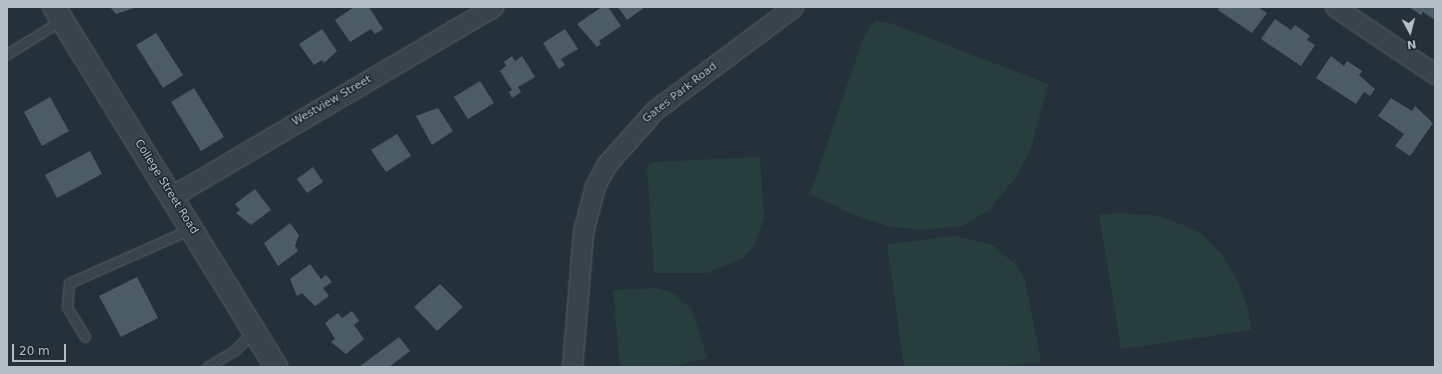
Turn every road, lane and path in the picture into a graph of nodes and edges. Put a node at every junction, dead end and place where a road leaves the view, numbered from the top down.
1 (493, 7) edge
2 (793, 7) edge
3 (1335, 7) edge
4 (58, 13) edge
5 (7, 54) edge
6 (1435, 74) edge
7 (172, 196) junction
8 (192, 228) junction
9 (255, 330) junction
10 (85, 337) dead end
11 (207, 367) edge
12 (276, 367) edge
13 (572, 367) edge

1 - 7 street, Westview Street
2 - 13 street, Gates Park Road
3 - 6 street
4 - 5 lane
4 - 7 street, College Street Road
7 - 8 street, College Street Road
8 - 9 street, College Street Road
8 - 10 lane
9 - 11 lane
9 - 12 street, College Street Road

